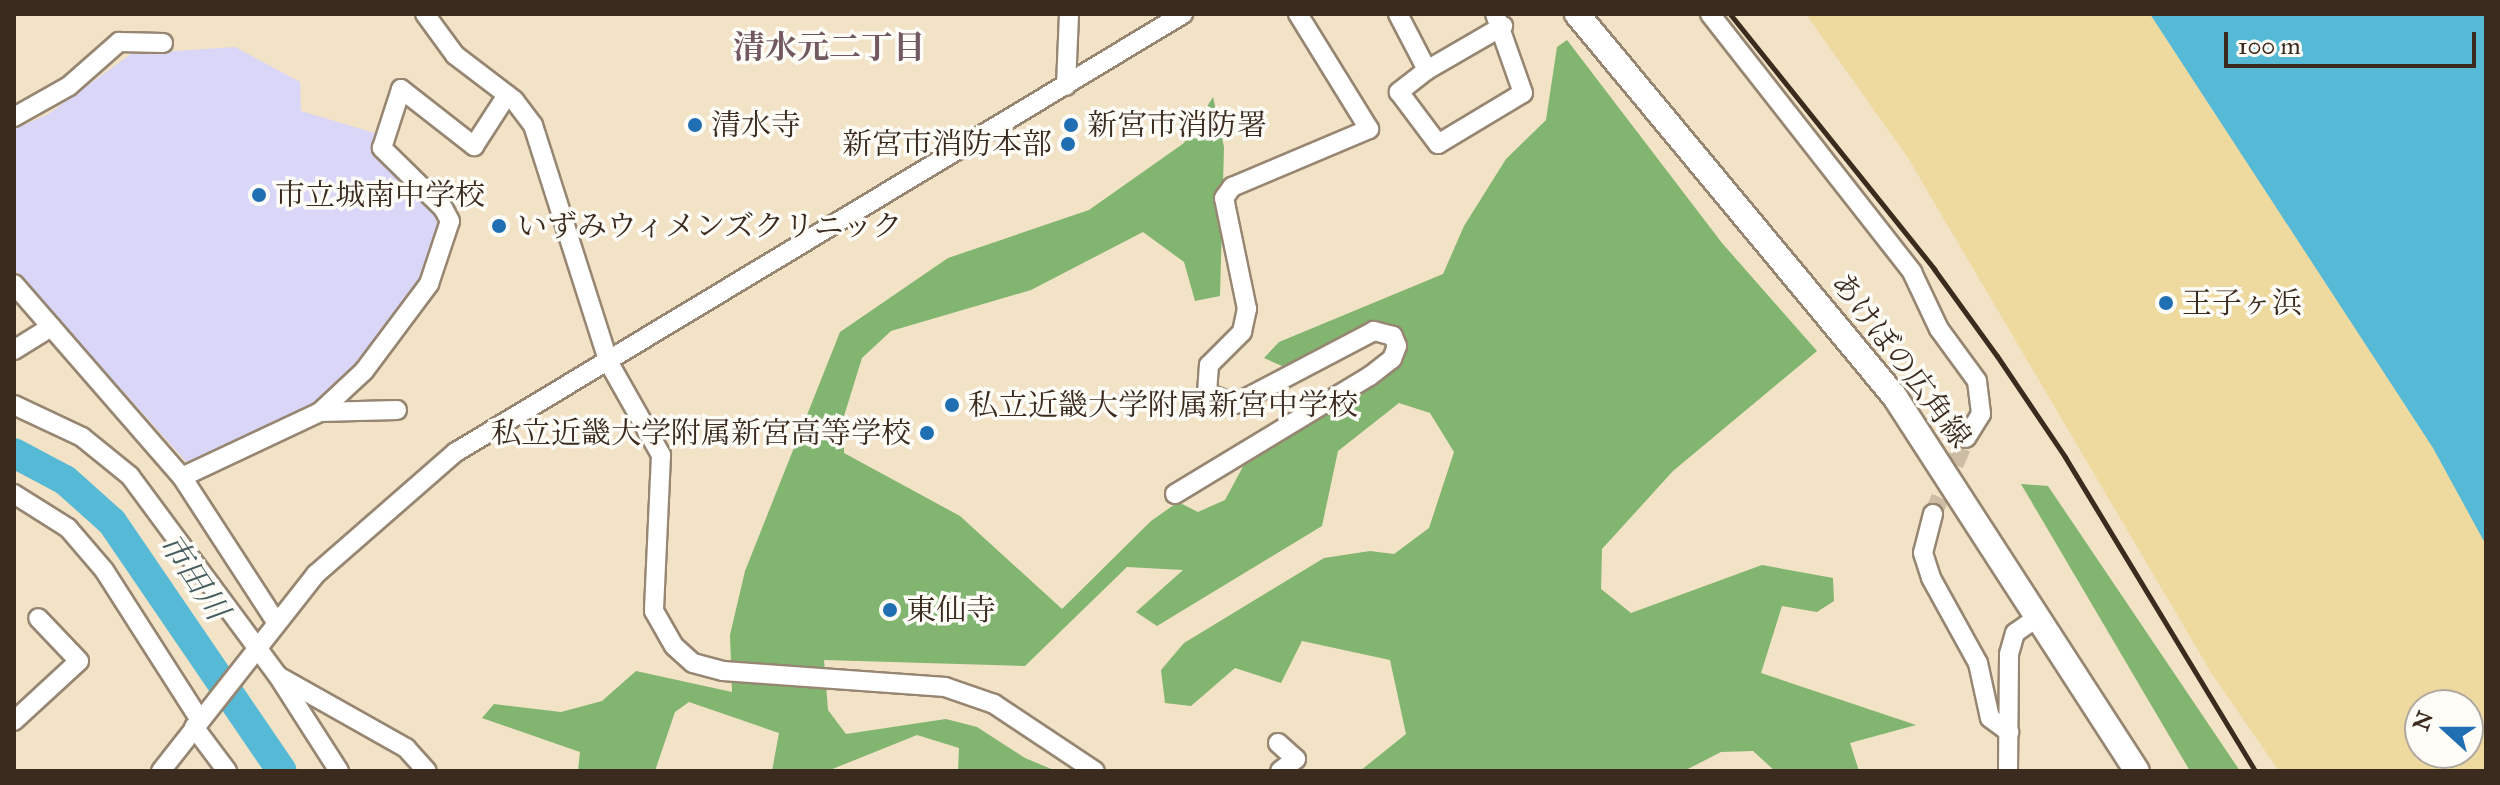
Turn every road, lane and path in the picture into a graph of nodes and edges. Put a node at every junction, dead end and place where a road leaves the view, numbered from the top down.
1 (425, 14) edge
2 (1069, 14) edge
3 (1183, 14) edge
4 (1298, 14) edge
5 (1398, 14) edge
6 (1577, 14) edge
7 (1710, 14) edge
8 (1499, 20) edge
9 (163, 43) dead end
10 (1427, 70) junction
11 (1066, 86) junction
12 (507, 95) junction
13 (14, 117) edge
14 (14, 284) edge
15 (51, 327) junction
16 (14, 350) edge
17 (609, 363) junction
18 (14, 405) edge
19 (397, 410) dead end
20 (320, 412) junction
21 (1966, 438) tunnel mouth
22 (182, 477) junction
23 (14, 494) edge
24 (1175, 494) dead end
25 (1933, 514) tunnel mouth
26 (2039, 616) junction
27 (38, 618) dead end
28 (276, 622) junction
29 (256, 646) junction
30 (278, 676) junction
31 (14, 721) edge
32 (197, 724) junction
33 (2009, 732) junction
34 (1278, 743) dead end
35 (161, 771) edge
36 (227, 771) edge
37 (339, 771) edge
38 (427, 771) edge
39 (1095, 771) edge
40 (1280, 771) edge
41 (2008, 771) edge
42 (2137, 771) edge

1 - 12 street
2 - 11 street
3 - 11 street
4 - 24 street
5 - 10 street
6 - 26 main road, あけぼの広角線
7 - 21 street
8 - 10 street
8 - 10 street
9 - 13 street
11 - 17 street
12 - 17 street
12 - 20 street
14 - 15 street
15 - 16 street
15 - 22 street
17 - 28 street
17 - 39 street
18 - 29 street
19 - 20 street
20 - 22 street
22 - 28 street
23 - 32 street
25 - 33 street
26 - 33 street
26 - 42 main road, あけぼの広角線
27 - 31 street
28 - 29 street
29 - 30 street
29 - 32 street
30 - 37 street
30 - 38 street
32 - 35 street
32 - 36 street
33 - 41 street
34 - 40 street

